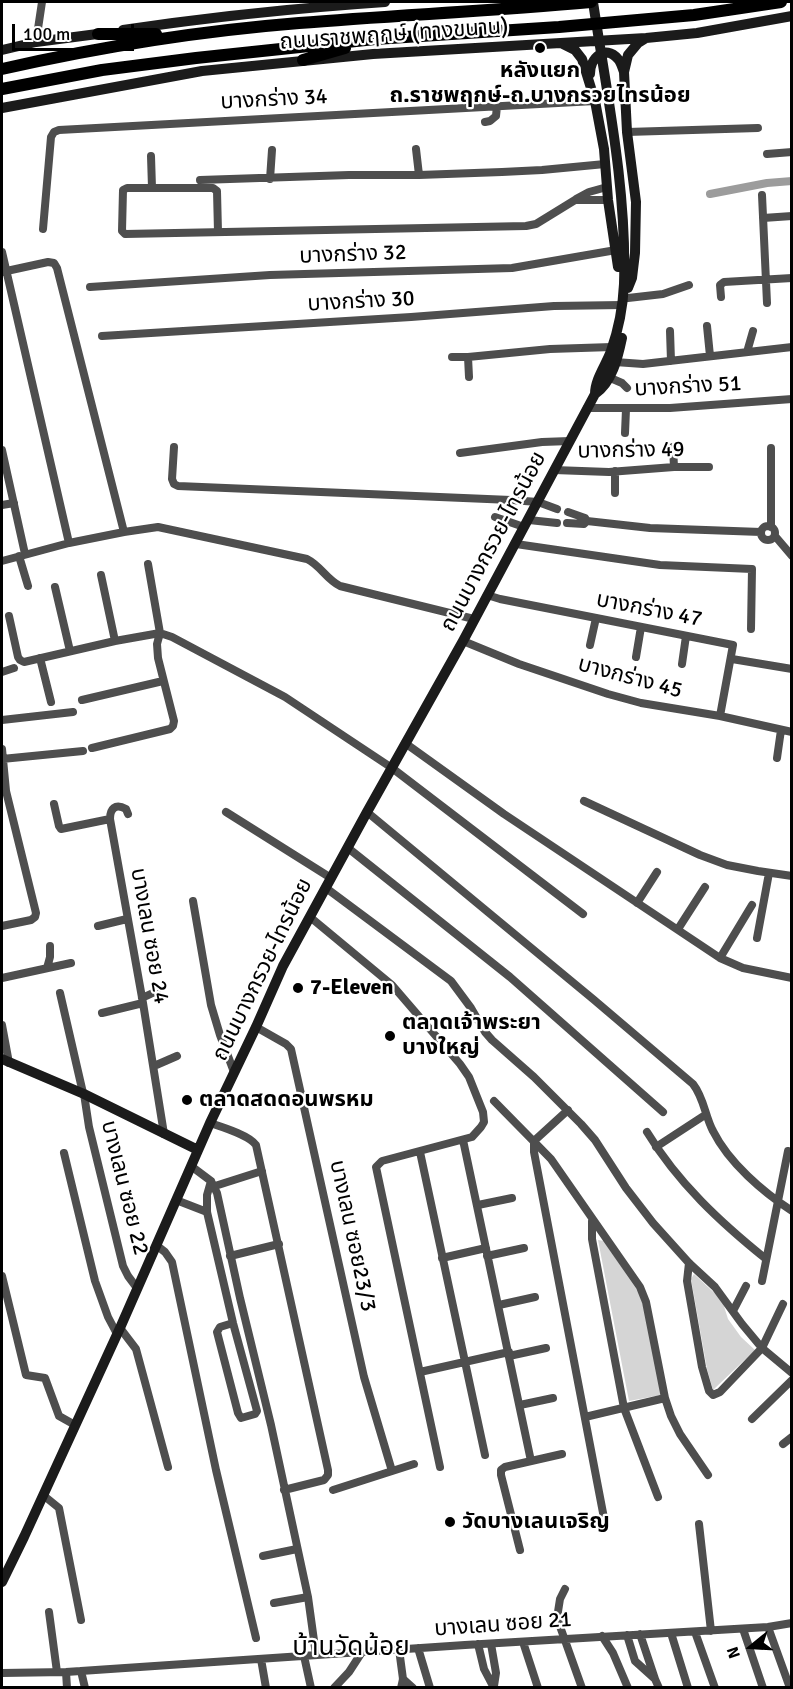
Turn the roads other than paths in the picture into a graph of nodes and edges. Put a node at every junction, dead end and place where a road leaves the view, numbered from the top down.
1 (42, 2) edge
2 (385, 2) edge
3 (592, 2) edge
4 (598, 2) edge
5 (781, 2) edge
6 (792, 15) edge
7 (98, 34) junction
8 (193, 34) junction
9 (646, 38) junction
10 (375, 39) junction
11 (36, 42) junction
12 (559, 43) junction
13 (2, 50) edge
14 (303, 60) junction
15 (2, 69) edge
16 (624, 72) junction
17 (591, 83) junction
18 (2, 89) edge
19 (595, 101) junction
20 (497, 106) junction
21 (2, 108) edge
22 (484, 122) dead end
23 (758, 128) dead end
24 (627, 132) junction
25 (416, 149) dead end
26 (272, 150) dead end
27 (792, 152) edge
28 (767, 154) dead end
29 (151, 156) dead end
30 (605, 164) junction
31 (419, 175) junction
32 (270, 179) junction
33 (200, 180) dead end
34 (152, 188) junction
35 (607, 188) junction
36 (762, 195) dead end
37 (575, 200) junction
38 (608, 200) junction
39 (792, 216) edge
40 (763, 218) junction
41 (43, 229) dead end
42 (218, 232) junction
43 (626, 236) junction
44 (616, 250) junction
45 (2, 252) edge
46 (4, 272) edge
47 (792, 278) edge
48 (766, 279) junction
49 (689, 285) dead end
50 (90, 287) dead end
51 (625, 297) junction
52 (721, 297) dead end
53 (767, 303) dead end
54 (708, 326) dead end
55 (670, 331) dead end
56 (753, 332) dead end
57 (102, 336) dead end
58 (612, 347) junction
59 (792, 347) edge
60 (747, 352) junction
61 (710, 356) junction
62 (452, 357) dead end
63 (468, 357) junction
64 (671, 361) junction
65 (615, 362) junction
66 (469, 377) dead end
67 (608, 377) junction
68 (627, 388) dead end
69 (595, 394) junction
70 (792, 399) edge
71 (587, 408) junction
72 (626, 409) junction
73 (625, 433) dead end
74 (570, 441) junction
75 (174, 447) dead end
76 (673, 447) dead end
77 (771, 448) dead end
78 (2, 452) edge
79 (459, 453) dead end
80 (674, 467) junction
81 (708, 467) dead end
82 (555, 470) junction
83 (615, 471) junction
84 (615, 494) dead end
85 (538, 502) junction
86 (14, 503) junction
87 (2, 505) edge
88 (557, 509) dead end
89 (568, 512) dead end
90 (495, 517) dead end
91 (587, 521) junction
92 (557, 523) dead end
93 (527, 524) junction
94 (567, 524) dead end
95 (771, 527) junction
96 (124, 532) junction
97 (761, 532) junction
98 (775, 536) junction
99 (69, 543) junction
100 (516, 544) junction
101 (22, 555) junction
102 (792, 556) edge
103 (2, 561) edge
104 (148, 564) dead end
105 (101, 575) dead end
106 (28, 586) dead end
107 (55, 587) dead end
108 (487, 595) junction
109 (9, 616) dead end
110 (596, 618) junction
111 (474, 619) junction
112 (641, 627) junction
113 (751, 629) dead end
114 (160, 633) junction
115 (686, 636) junction
116 (115, 641) junction
117 (464, 641) junction
118 (590, 645) dead end
119 (70, 651) junction
120 (636, 657) dead end
121 (40, 658) junction
122 (732, 659) junction
123 (682, 664) dead end
124 (14, 668) dead end
125 (792, 669) edge
126 (2, 672) edge
127 (163, 681) junction
128 (82, 700) dead end
129 (51, 702) dead end
130 (73, 712) dead end
131 (720, 716) junction
132 (2, 720) edge
133 (781, 729) junction
134 (792, 732) edge
135 (405, 743) junction
136 (2, 749) edge
137 (777, 758) dead end
138 (2, 759) edge
139 (392, 768) junction
140 (584, 801) dead end
141 (54, 804) dead end
142 (226, 812) dead end
143 (367, 812) junction
144 (128, 814) dead end
145 (110, 819) junction
146 (348, 848) junction
147 (657, 872) dead end
148 (770, 873) junction
149 (792, 876) edge
150 (328, 883) junction
151 (705, 887) dead end
152 (193, 901) dead end
153 (637, 903) junction
154 (752, 905) dead end
155 (583, 914) dead end
156 (310, 917) junction
157 (127, 920) junction
158 (2, 926) edge
159 (98, 926) dead end
160 (678, 929) junction
161 (757, 938) dead end
162 (50, 946) dead end
163 (720, 958) junction
164 (70, 963) dead end
165 (47, 968) junction
166 (2, 978) edge
167 (792, 978) edge
168 (157, 991) dead end
169 (60, 993) dead end
170 (142, 1001) junction
171 (102, 1013) dead end
172 (2, 1025) edge
173 (256, 1027) junction
174 (177, 1056) dead end
175 (5, 1061) edge
176 (154, 1066) junction
177 (234, 1072) junction
178 (83, 1093) junction
179 (494, 1101) dead end
180 (568, 1110) junction
181 (663, 1112) dead end
182 (705, 1115) junction
183 (210, 1123) junction
184 (647, 1132) dead end
185 (164, 1134) junction
186 (463, 1140) junction
187 (534, 1141) junction
188 (656, 1147) junction
189 (198, 1150) junction
190 (788, 1151) dead end
191 (420, 1152) junction
192 (64, 1153) dead end
193 (191, 1166) junction
194 (262, 1171) junction
195 (213, 1183) junction
196 (512, 1198) dead end
197 (176, 1200) junction
198 (779, 1202) junction
199 (478, 1205) junction
200 (792, 1211) edge
201 (207, 1212) junction
202 (592, 1221) junction
203 (279, 1244) junction
204 (156, 1245) junction
205 (524, 1248) dead end
206 (487, 1252) junction
207 (230, 1256) junction
208 (442, 1258) junction
209 (766, 1259) junction
210 (689, 1263) junction
211 (2, 1276) edge
212 (762, 1281) dead end
213 (746, 1286) dead end
214 (137, 1288) junction
215 (535, 1297) dead end
216 (783, 1304) dead end
217 (499, 1305) junction
218 (733, 1311) junction
219 (233, 1323) junction
220 (118, 1331) junction
221 (546, 1348) dead end
222 (762, 1348) junction
223 (509, 1354) junction
224 (464, 1362) junction
225 (420, 1372) junction
226 (792, 1372) edge
227 (792, 1380) edge
228 (553, 1398) dead end
229 (665, 1398) junction
230 (520, 1405) junction
231 (624, 1408) junction
232 (585, 1417) junction
233 (752, 1419) dead end
234 (75, 1425) junction
235 (792, 1437) edge
236 (783, 1444) dead end
237 (562, 1454) dead end
238 (485, 1455) dead end
239 (531, 1461) junction
240 (414, 1464) dead end
241 (168, 1467) dead end
242 (440, 1467) dead end
243 (392, 1471) junction
244 (708, 1475) dead end
245 (284, 1490) junction
246 (333, 1490) dead end
247 (43, 1495) junction
248 (658, 1497) dead end
249 (604, 1518) dead end
250 (699, 1524) dead end
251 (297, 1549) junction
252 (520, 1550) dead end
253 (263, 1556) dead end
254 (2, 1582) edge
255 (565, 1589) dead end
256 (308, 1597) junction
257 (274, 1603) dead end
258 (49, 1612) dead end
259 (81, 1620) dead end
260 (792, 1623) edge
261 (768, 1627) junction
262 (743, 1629) junction
263 (711, 1631) junction
264 (695, 1632) junction
265 (670, 1633) junction
266 (640, 1634) junction
267 (627, 1635) junction
268 (602, 1636) junction
269 (256, 1638) dead end
270 (564, 1639) junction
271 (523, 1642) junction
272 (478, 1644) junction
273 (491, 1644) junction
274 (418, 1648) junction
275 (399, 1649) junction
276 (362, 1652) junction
277 (316, 1655) junction
278 (304, 1656) junction
279 (261, 1659) junction
280 (81, 1671) junction
281 (61, 1672) junction
282 (2, 1673) edge
283 (655, 1679) junction
284 (402, 1683) edge
285 (494, 1687) edge
286 (67, 1688) edge
287 (85, 1688) edge
288 (266, 1688) edge
289 (311, 1688) edge
290 (334, 1688) edge
291 (413, 1688) edge
292 (430, 1688) edge
293 (537, 1688) edge
294 (582, 1688) edge
295 (628, 1688) edge
296 (659, 1688) edge
297 (688, 1688) edge
298 (715, 1688) edge
299 (763, 1688) edge
300 (790, 1688) edge

1 - 11 street
2 - 7 main road, ถนนราชพฤกษ์ (ทางขนาน)
3 - 8 main road
3 - 43 main road, ถนนบางกรวย-ไทรน้อย
4 - 43 main road, ถนนบางกรวย-ไทรน้อย
5 - 10 main road
6 - 9 main road, ถนนราชพฤกษ์ (ทางขนาน)
7 - 8 main road
7 - 11 main road, ถนนราชพฤกษ์ (ทางขนาน)
8 - 15 main road
9 - 12 main road, ถนนราชพฤกษ์ (ทางขนาน)
9 - 16 main road
10 - 14 main road
10 - 18 main road
11 - 13 main road, ถนนราชพฤกษ์ (ทางขนาน)
12 - 14 main road, ถนนราชพฤกษ์ (ทางขนาน)
12 - 17 main road
14 - 21 main road, ถนนราชพฤกษ์ (ทางขนาน)
16 - 17 main road
16 - 24 main road
17 - 19 main road
19 - 20 street, บางกร่าง 34
19 - 30 main road
20 - 22 street
20 - 41 street, บางกร่าง 34
23 - 24 street
24 - 51 main road
25 - 31 street
26 - 32 street
27 - 28 street
29 - 34 street
30 - 31 street
30 - 35 main road
31 - 32 street
32 - 33 street
34 - 42 street
34 - 42 street
35 - 37 street
35 - 38 main road
36 - 40 street
37 - 38 street
37 - 42 street
38 - 44 main road
39 - 40 street
40 - 48 street
43 - 51 main road, ถนนบางกรวย-ไทรน้อย
44 - 50 street, บางกร่าง 32
44 - 51 main road
45 - 46 street
46 - 96 street
46 - 99 street
47 - 48 street
48 - 52 street
48 - 53 street
49 - 51 street, บางกร่าง 30
51 - 57 street, บางกร่าง 30
51 - 58 main road, ถนนบางกรวย-ไทรน้อย
51 - 65 main road, ถนนบางกรวย-ไทรน้อย
54 - 61 street
55 - 64 street
56 - 60 street
58 - 63 street
58 - 69 main road, ถนนบางกรวย-ไทรน้อย
59 - 60 street
60 - 61 street
61 - 64 street
62 - 63 street
63 - 66 street
64 - 65 street
65 - 67 main road, ถนนบางกรวย-ไทรน้อย
67 - 68 street
67 - 69 main road, ถนนบางกรวย-ไทรน้อย
69 - 71 main road, ถนนบางกรวย-ไทรน้อย
70 - 72 street, บางกร่าง 51
71 - 72 street, บางกร่าง 51
71 - 74 main road, ถนนบางกรวย-ไทรน้อย
72 - 73 street
74 - 79 street
74 - 82 main road, ถนนบางกรวย-ไทรน้อย
75 - 85 street
76 - 80 street
77 - 95 street
78 - 86 street
80 - 81 street, บางกร่าง 49
80 - 83 street, บางกร่าง 49
82 - 83 street, บางกร่าง 49
82 - 85 main road, ถนนบางกรวย-ไทรน้อย
83 - 84 street
85 - 88 street
85 - 93 main road, ถนนบางกรวย-ไทรน้อย
86 - 87 street
86 - 101 street
89 - 91 street
90 - 93 street
91 - 94 street
91 - 97 street
92 - 93 street
93 - 100 main road, ถนนบางกรวย-ไทรน้อย
95 - 97 street
95 - 98 street
96 - 99 street
96 - 111 street
97 - 98 street
98 - 102 street
99 - 101 street
100 - 108 main road, ถนนบางกรวย-ไทรน้อย
100 - 113 street
101 - 103 street
101 - 106 street
104 - 114 street
105 - 116 street
107 - 119 street
108 - 110 street, บางกร่าง 47
108 - 111 main road, ถนนบางกรวย-ไทรน้อย
109 - 121 street
110 - 112 street, บางกร่าง 47
110 - 118 street
111 - 117 main road, ถนนบางกรวย-ไทรน้อย
112 - 115 street, บางกร่าง 47
112 - 120 street
114 - 116 street
114 - 127 street
114 - 139 street
115 - 122 street, บางกร่าง 47
115 - 123 street
116 - 119 street
117 - 131 street, บางกร่าง 45
117 - 135 main road, ถนนบางกรวย-ไทรน้อย
119 - 121 street
121 - 129 street
122 - 125 street
122 - 131 street
124 - 126 street
127 - 128 street
127 - 138 street
130 - 132 street
131 - 133 street, บางกร่าง 45
133 - 134 street, บางกร่าง 45
133 - 137 street
135 - 139 main road, ถนนบางกรวย-ไทรน้อย
135 - 153 street
136 - 138 street
138 - 158 street
139 - 143 main road, ถนนบางกรวย-ไทรน้อย
139 - 155 street
140 - 148 street
141 - 145 street
142 - 150 street
143 - 146 main road, ถนนบางกรวย-ไทรน้อย
143 - 182 street
144 - 145 street
145 - 157 street, บางเลน ซอย 24
146 - 150 main road, ถนนบางกรวย-ไทรน้อย
146 - 181 street
147 - 153 street
148 - 149 street
148 - 161 street
150 - 156 main road, ถนนบางกรวย-ไทรน้อย
150 - 180 street
151 - 160 street
152 - 177 street
153 - 160 street
154 - 163 street
156 - 173 main road, ถนนบางกรวย-ไทรน้อย
156 - 186 street
157 - 159 street
157 - 170 street, บางเลน ซอย 24
160 - 163 street
162 - 165 street
163 - 167 street
164 - 165 street
165 - 166 street
168 - 170 street
169 - 178 street, บางเลน ซอย 22
170 - 171 street
170 - 176 street, บางเลน ซอย 24
172 - 175 street
173 - 177 main road, ถนนบางกรวย-ไทรน้อย
173 - 243 street, บางเลน ซอย23/3
174 - 176 street
175 - 178 main road
176 - 185 street, บางเลน ซอย 24
177 - 183 main road, ถนนบางกรวย-ไทรน้อย
178 - 185 main road
178 - 214 street, บางเลน ซอย 22
179 - 187 street
180 - 187 street
180 - 210 street
182 - 188 street
182 - 198 street
183 - 189 main road, ถนนบางกรวย-ไทรน้อย
183 - 194 street
184 - 188 street
185 - 189 main road
186 - 191 street
186 - 199 street
187 - 202 street
187 - 232 street
188 - 209 street
189 - 193 main road, ถนนบางกรวย-ไทรน้อย
190 - 198 street
191 - 208 street
191 - 225 street
192 - 220 street
193 - 195 street
193 - 197 main road, ถนนบางกรวย-ไทรน้อย
194 - 195 street
194 - 203 street
195 - 201 street
195 - 207 street
196 - 199 street
197 - 201 street
197 - 204 main road, ถนนบางกรวย-ไทรน้อย
198 - 200 street
198 - 209 street
199 - 206 street
201 - 219 street
202 - 229 street
202 - 231 street
203 - 207 street
203 - 245 street
204 - 214 main road, ถนนบางกรวย-ไทรน้อย
204 - 269 street
205 - 206 street
206 - 208 street
206 - 217 street
207 - 245 street
208 - 224 street
209 - 212 street
210 - 218 street
210 - 222 street
211 - 234 street
213 - 218 street
214 - 220 main road, ถนนบางกรวย-ไทรน้อย
215 - 217 street
216 - 222 street
217 - 223 street
218 - 222 street
219 - 219 street
220 - 234 main road, ถนนบางกรวย-ไทรน้อย
220 - 241 street
221 - 223 street
222 - 226 street
223 - 224 street
223 - 230 street
224 - 225 street
224 - 238 street
225 - 242 street
227 - 233 street
228 - 230 street
229 - 231 street
229 - 244 street
230 - 239 street
231 - 232 street
231 - 248 street
232 - 249 street
234 - 247 main road, ถนนบางกรวย-ไทรน้อย
235 - 236 street
237 - 239 street
239 - 252 street
240 - 243 street
243 - 246 street
245 - 251 street
247 - 254 main road, ถนนบางกรวย-ไทรน้อย
247 - 259 street
250 - 263 street
251 - 253 street
251 - 256 street
255 - 270 street
256 - 257 street
256 - 277 street
258 - 281 street
260 - 261 street, บางเลน ซอย 21
261 - 262 street, บางเลน ซอย 21
261 - 300 street
262 - 263 street, บางเลน ซอย 21
262 - 299 street
263 - 264 street, บางเลน ซอย 21
264 - 265 street, บางเลน ซอย 21
264 - 298 street
265 - 266 street, บางเลน ซอย 21
265 - 297 street
266 - 267 street, บางเลน ซอย 21
266 - 283 street
267 - 268 street, บางเลน ซอย 21
267 - 283 street
268 - 270 street, บางเลน ซอย 21
268 - 295 street
270 - 271 street, บางเลน ซอย 21
270 - 294 street
271 - 273 street, บางเลน ซอย 21
271 - 293 street
272 - 273 street, บางเลน ซอย 21
272 - 274 street, บางเลน ซอย 21
272 - 285 street
273 - 285 street
274 - 275 street, บางเลน ซอย 21
274 - 292 street
275 - 276 street, บางเลน ซอย 21
275 - 284 street
276 - 277 street, บางเลน ซอย 21
276 - 290 street
277 - 278 street, บางเลน ซอย 21
278 - 279 street, บางเลน ซอย 21
278 - 289 street
279 - 280 street, บางเลน ซอย 21
279 - 288 street
280 - 281 street, บางเลน ซอย 21
280 - 287 street
281 - 282 street, บางเลน ซอย 21
281 - 286 street
283 - 296 street
284 - 291 street

